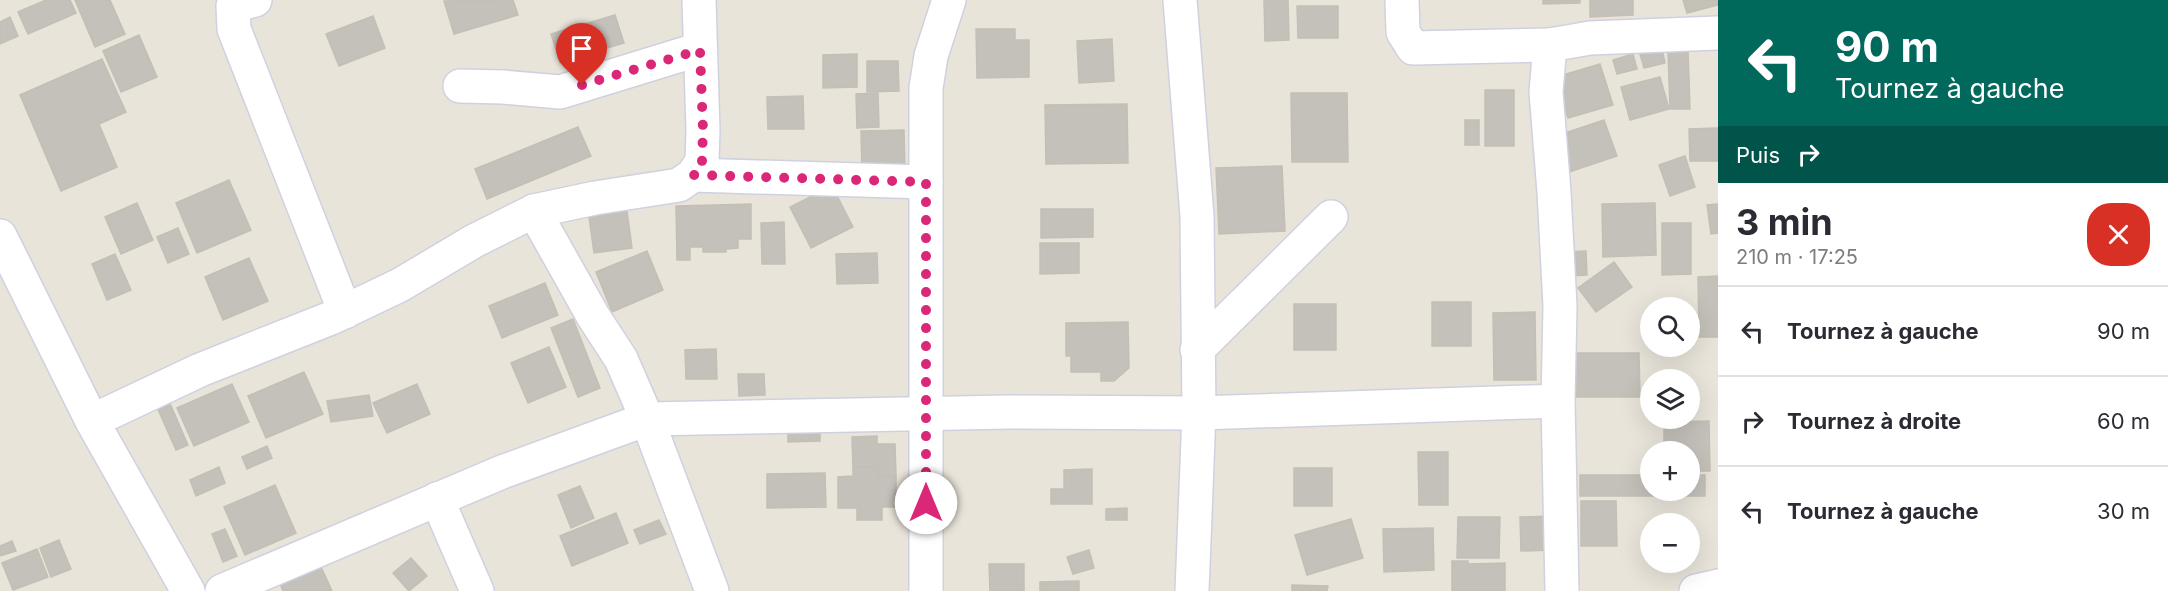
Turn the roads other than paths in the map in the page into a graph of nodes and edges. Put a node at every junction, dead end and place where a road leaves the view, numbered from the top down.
1 (255, 0) edge
2 (699, 0) edge
3 (949, 0) edge
4 (1180, 0) edge
5 (1402, 0) edge
6 (1718, 33) edge
7 (1550, 45) junction
8 (700, 50) junction
9 (460, 86) dead end
10 (693, 175) junction
11 (926, 182) junction
12 (534, 212) junction
13 (1331, 217) dead end
14 (0, 236) edge
15 (11, 282) edge
16 (345, 312) junction
17 (1197, 350) junction
18 (1558, 400) junction
19 (1199, 413) junction
20 (926, 414) junction
21 (647, 419) junction
22 (92, 421) junction
23 (437, 499) junction
24 (1718, 586) edge
25 (188, 591) edge
26 (222, 591) edge
27 (477, 591) edge
28 (712, 591) edge
29 (926, 591) edge
30 (1192, 591) edge
31 (1562, 591) edge
32 (1696, 591) edge

1 - 16 street
2 - 8 street
3 - 11 street
4 - 17 street
5 - 7 street
6 - 7 street
7 - 18 street
8 - 9 street
8 - 10 street
10 - 11 street
10 - 12 street
11 - 20 street
12 - 16 street
12 - 21 street
13 - 17 street
14 - 15 street
15 - 22 street
16 - 22 street
17 - 19 street
18 - 19 street
18 - 31 street
19 - 20 street
19 - 30 street
20 - 21 street
20 - 29 street
21 - 23 street
21 - 28 street
22 - 25 street
23 - 26 street
23 - 27 street
24 - 32 street

